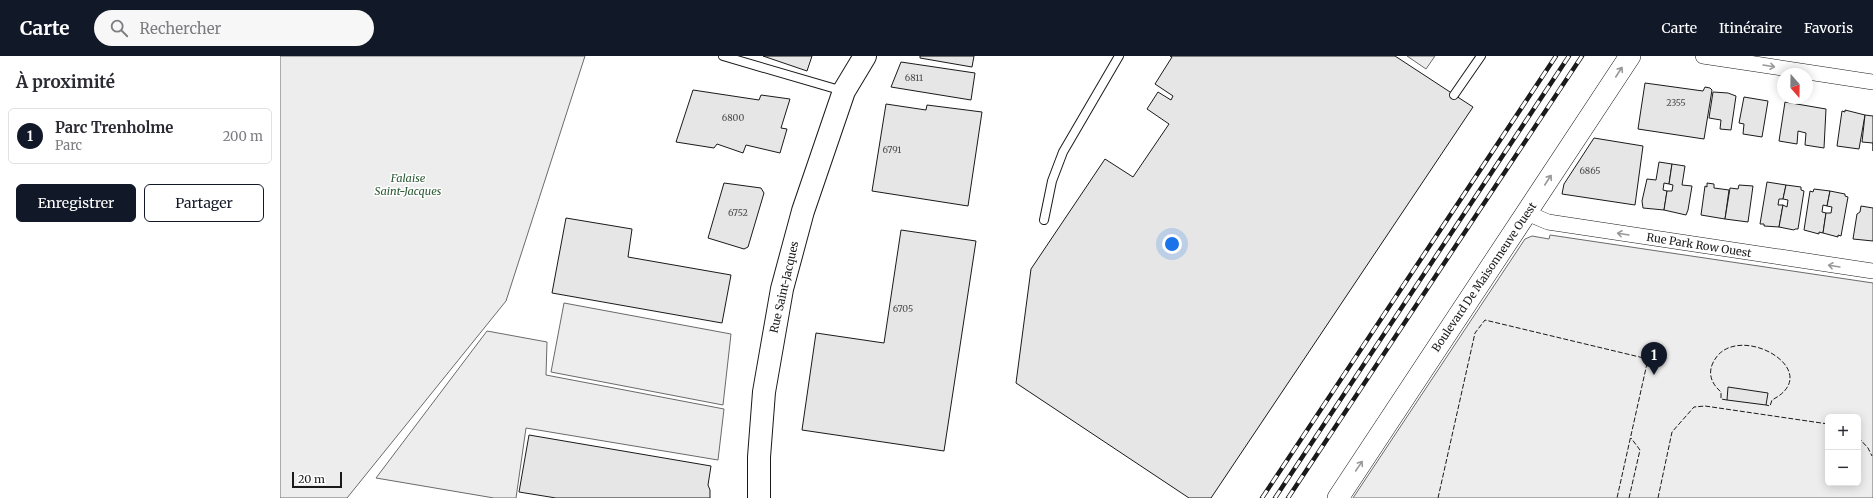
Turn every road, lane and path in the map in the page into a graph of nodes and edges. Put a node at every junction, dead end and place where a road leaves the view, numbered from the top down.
1 (723, 56) edge
2 (849, 56) edge
3 (865, 56) edge
4 (1118, 56) edge
5 (1481, 56) edge
6 (1630, 56) edge
7 (1703, 56) edge
8 (1873, 82) edge
9 (845, 88) junction
10 (1454, 95) dead end
11 (1527, 213) junction
12 (1044, 220) dead end
13 (1873, 271) edge
14 (759, 498) edge
15 (1338, 498) edge

1 - 9 lane
2 - 9 main road, Rue Saint-Jacques
3 - 9 main road, Rue Saint-Jacques
4 - 12 lane
5 - 10 lane
11 -> 6 street, Boulevard De Maisonneuve Ouest
7 -> 8 street
9 - 14 main road, Rue Saint-Jacques
13 -> 11 street, Rue Park Row Ouest
15 -> 11 street, Boulevard De Maisonneuve Ouest

